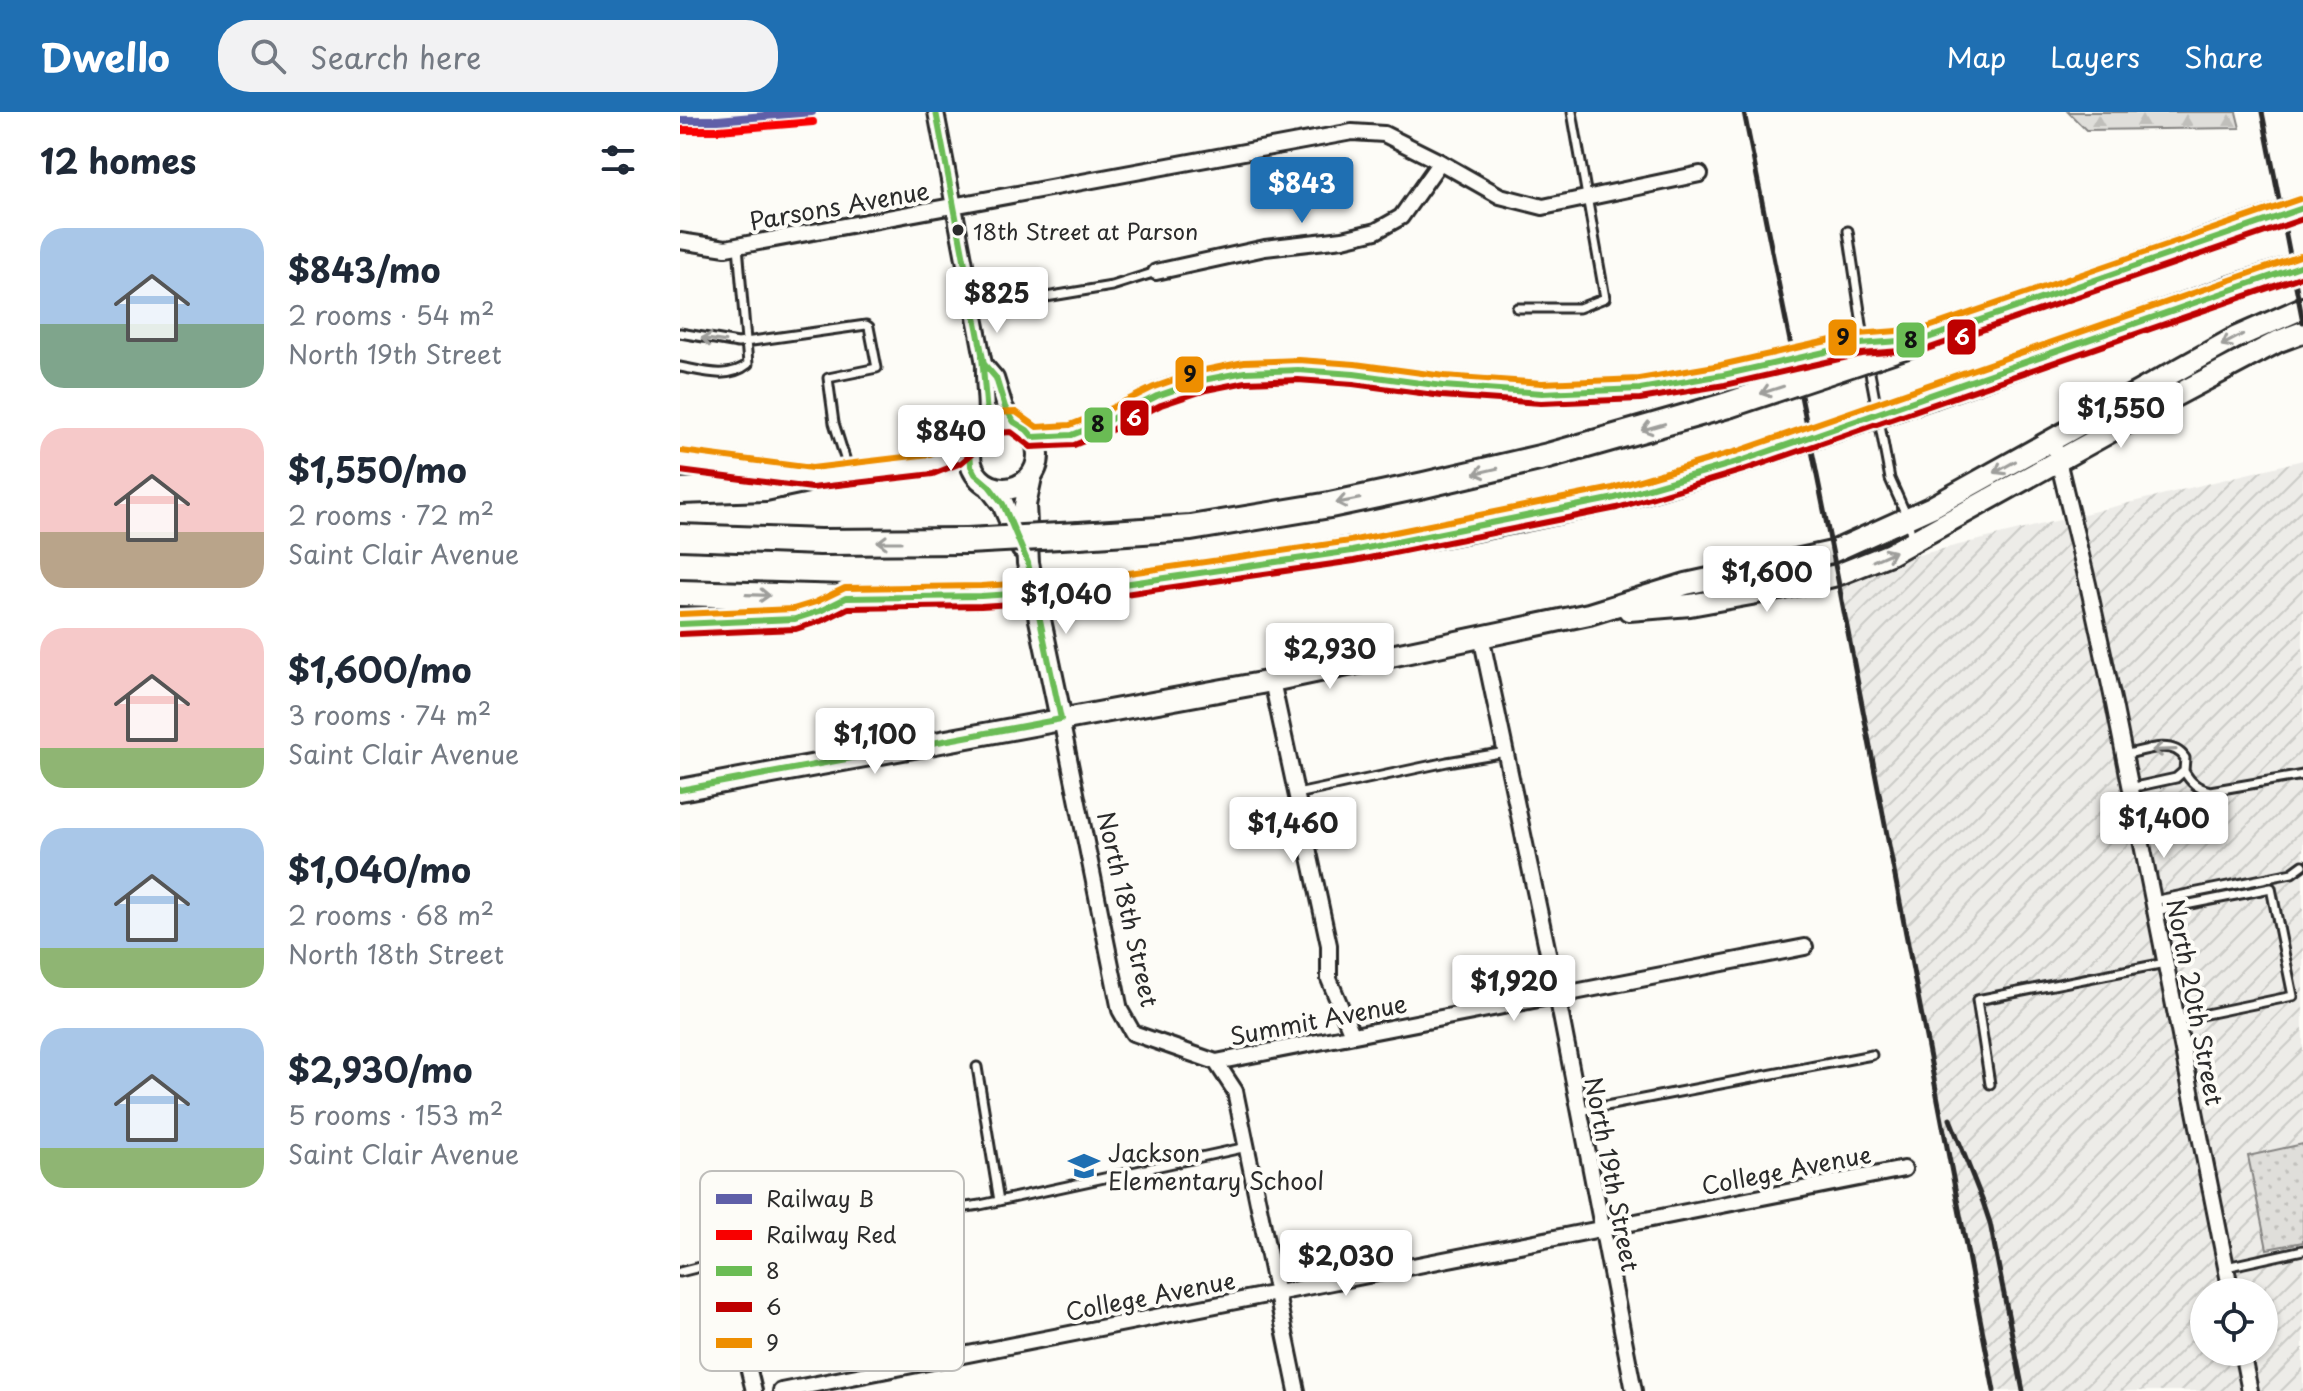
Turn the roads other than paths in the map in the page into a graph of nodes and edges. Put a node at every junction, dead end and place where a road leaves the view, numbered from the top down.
1 (936, 112) edge
2 (1572, 112) edge
3 (1440, 162) junction
4 (1700, 174) dead end
5 (1586, 198) junction
6 (954, 206) junction
7 (2303, 208) edge
8 (1848, 231) dead end
9 (680, 241) edge
10 (738, 245) junction
11 (2303, 265) edge
12 (1156, 272) joint
13 (1517, 308) dead end
14 (2303, 308) edge
15 (974, 313) junction
16 (2303, 332) edge
17 (680, 333) edge
18 (1925, 339) junction
19 (747, 342) junction
20 (984, 364) junction
21 (680, 367) edge
22 (1023, 430) junction
23 (979, 433) junction
24 (2056, 449) junction
25 (680, 461) edge
26 (850, 473) junction
27 (1031, 477) junction
28 (812, 478) junction
29 (989, 486) junction
30 (680, 491) edge
31 (1908, 519) junction
32 (680, 537) edge
33 (1912, 542) junction
34 (1028, 563) junction
35 (680, 593) edge
36 (846, 598) junction
37 (1589, 614) junction
38 (680, 624) edge
39 (1481, 636) junction
40 (1272, 681) junction
41 (1061, 719) junction
42 (1506, 752) junction
43 (2124, 755) junction
44 (2184, 771) junction
45 (2303, 775) edge
46 (2130, 788) junction
47 (680, 790) edge
48 (1297, 794) junction
49 (2303, 865) edge
50 (2154, 906) junction
51 (1805, 947) dead end
52 (2165, 963) junction
53 (1557, 995) junction
54 (2177, 1020) junction
55 (1352, 1034) junction
56 (1872, 1055) dead end
57 (1216, 1062) junction
58 (977, 1067) dead end
59 (1990, 1084) dead end
60 (1578, 1111) junction
61 (1247, 1147) junction
62 (1904, 1169) dead end
63 (999, 1201) junction
64 (964, 1207) edge
65 (1601, 1227) junction
66 (2303, 1250) edge
67 (700, 1267) edge
68 (2226, 1267) junction
69 (680, 1272) edge
70 (2228, 1278) edge
71 (1277, 1292) junction
72 (964, 1354) edge
73 (2245, 1366) edge
74 (749, 1371) edge
75 (881, 1371) edge
76 (754, 1391) edge
77 (781, 1391) edge
78 (1297, 1391) edge
79 (1634, 1391) edge
80 (2250, 1391) edge

1 - 6 street
2 - 5 lane
3 - 5 street, Parsons Avenue
3 - 6 street, Parsons Avenue
3 - 12 street
4 - 5 street, Parsons Avenue
5 - 13 lane
6 - 10 street, Parsons Avenue
6 - 15 street
7 - 18 highway, bridge
8 - 31 lane
9 - 10 street, Parsons Avenue
10 - 19 lane
11 - 36 highway, bridge
12 - 15 lane
14 -> 24 main road
15 - 20 street
16 - 24 main road
19 -> 17 lane
18 - 22 highway, bridge
18 -> 32 highway, bridge
19 - 21 lane
19 - 26 lane
20 - 22 street
20 - 23 street
22 - 23 main road
22 - 27 main road
23 - 26 main road
23 - 29 main road
24 -> 31 main road
24 - 33 main road
24 - 43 street, North 20th Street
25 - 28 main road
26 - 28 main road
27 - 29 main road
27 - 34 main road, North 18th Street
28 - 30 highway
29 - 34 main road, North 18th Street
31 - 33 lane
31 - 37 main road
37 -> 33 main road
34 - 41 main road, North 18th Street
35 -> 36 highway
36 - 38 highway
37 - 39 main road
39 - 40 main road
39 - 42 street, North 19th Street
40 - 41 main road
40 - 48 street
41 - 47 main road
41 - 57 street, North 18th Street
42 - 48 lane
42 - 53 street, North 19th Street
44 -> 43 lane
43 - 46 street, North 20th Street
44 - 45 lane
44 - 46 lane
46 - 50 street, North 20th Street
48 - 55 street
49 - 50 lane
50 - 52 street, North 20th Street
50 - 54 lane
51 - 53 street, Summit Avenue
52 - 54 street, North 20th Street
52 - 59 lane
53 - 55 street, Summit Avenue
53 - 60 street, North 19th Street
54 - 68 street, North 20th Street
55 - 57 street, Summit Avenue
56 - 60 lane
57 - 61 street
58 - 63 lane
60 - 65 street, North 19th Street
61 - 63 lane
61 - 71 street
62 - 65 street, College Avenue
63 - 64 lane
65 - 71 street, College Avenue
65 - 79 street, North 19th Street
66 - 68 lane
67 - 69 lane
68 - 70 street, North 20th Street
71 - 72 street, College Avenue
71 - 78 street
73 - 80 street
74 - 76 street
75 - 77 street, College Avenue

